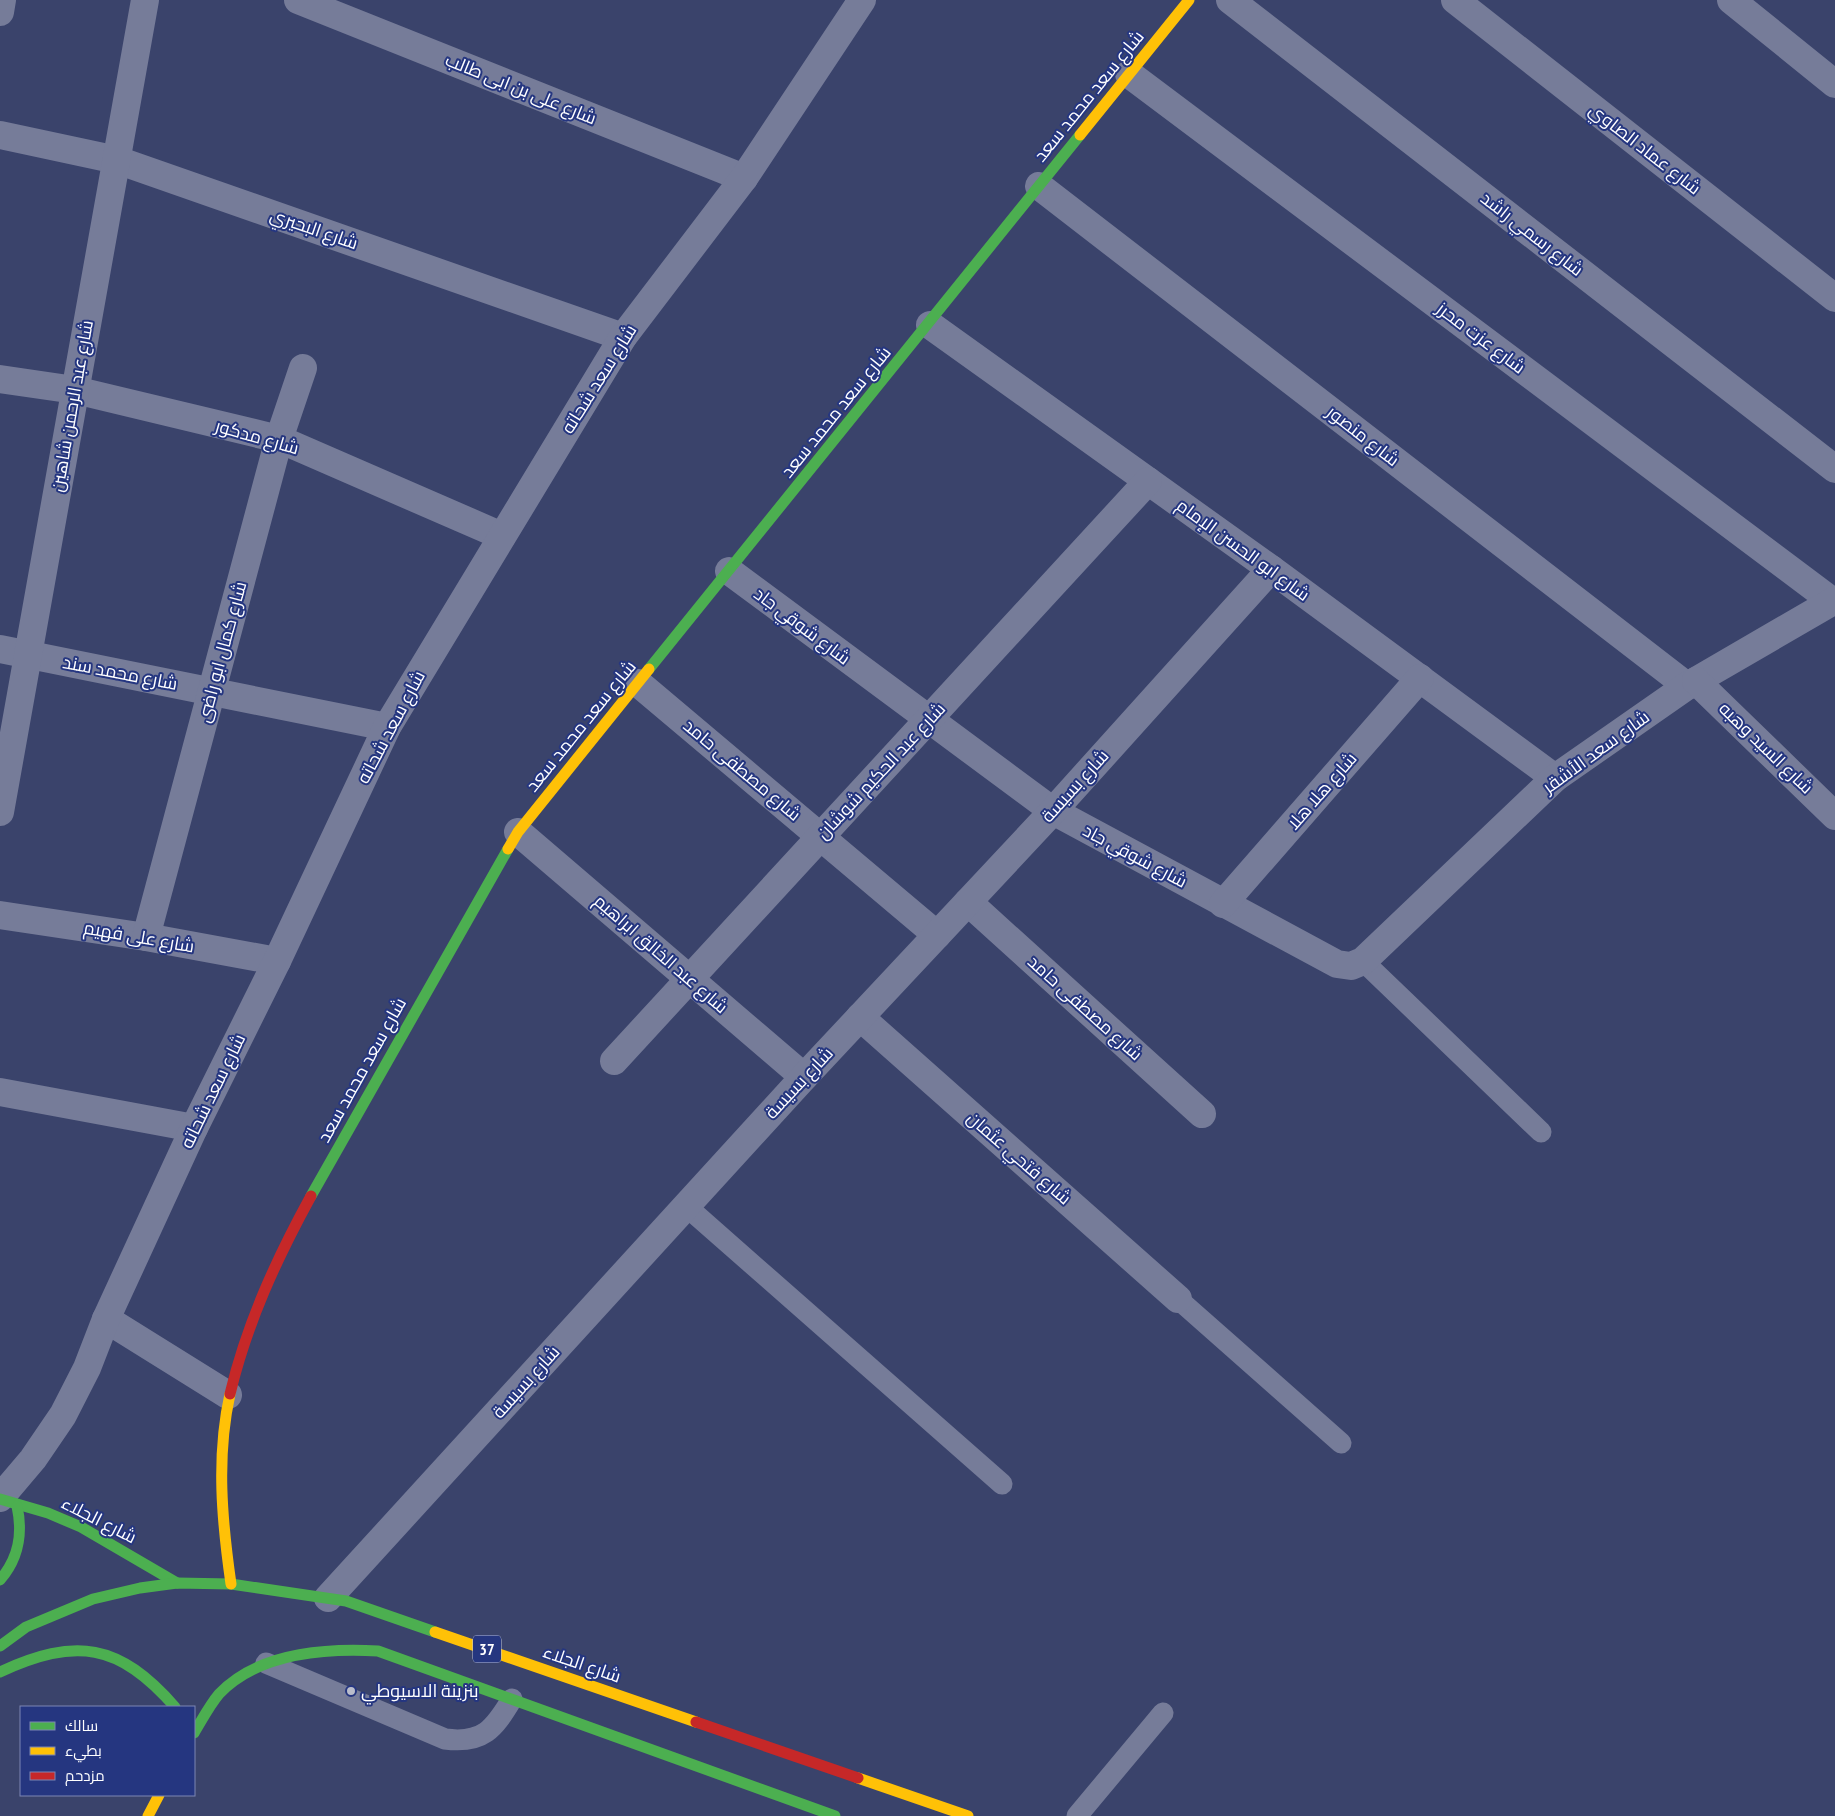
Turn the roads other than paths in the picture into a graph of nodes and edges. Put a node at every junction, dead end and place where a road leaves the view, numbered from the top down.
1 (2, 0) edge
2 (145, 0) edge
3 (298, 0) edge
4 (861, 0) edge
5 (1189, 0) edge
6 (1230, 0) edge
7 (1455, 0) edge
8 (1730, 0) edge
9 (0, 12) edge
10 (1129, 74) junction
11 (1835, 84) edge
12 (0, 135) edge
13 (117, 160) junction
14 (744, 178) junction
15 (1039, 186) junction
16 (1835, 298) edge
17 (930, 325) junction
18 (623, 337) junction
19 (303, 368) dead end
20 (0, 379) edge
21 (75, 390) junction
22 (279, 439) junction
23 (1835, 469) edge
24 (1148, 481) junction
25 (502, 536) junction
26 (1271, 569) junction
27 (729, 571) junction
28 (1833, 600) edge
29 (0, 649) edge
30 (28, 654) junction
31 (1420, 678) junction
32 (638, 683) junction
33 (1692, 683) junction
34 (212, 691) junction
35 (928, 719) junction
36 (387, 727) junction
37 (1555, 778) junction
38 (0, 812) edge
39 (1053, 812) junction
40 (1835, 816) edge
41 (518, 832) junction
42 (820, 836) junction
43 (968, 902) junction
44 (1223, 904) junction
45 (0, 915) edge
46 (937, 935) junction
47 (146, 937) junction
48 (277, 962) junction
49 (1363, 962) junction
50 (690, 978) junction
51 (860, 1018) junction
52 (614, 1061) dead end
53 (804, 1076) junction
54 (0, 1092) edge
55 (1202, 1114) dead end
56 (194, 1128) junction
57 (1541, 1132) dead end
58 (686, 1206) junction
59 (1178, 1299) joint
60 (106, 1319) junction
61 (228, 1395) junction
62 (1341, 1443) dead end
63 (1002, 1484) dead end
64 (6, 1501) edge
65 (0, 1580) edge
66 (177, 1583) junction
67 (231, 1584) junction
68 (328, 1598) junction
69 (0, 1646) edge
70 (266, 1663) junction
71 (0, 1672) edge
72 (512, 1699) junction
73 (174, 1706) edge
74 (1163, 1713) dead end
75 (195, 1732) edge
76 (158, 1796) edge
77 (148, 1816) edge
78 (835, 1816) edge
79 (968, 1816) edge
80 (1077, 1816) edge

1 - 9 street
2 - 13 street, شارع عبد الرحمن شاهين
3 - 14 street, شارع على بن ابى طالب
4 - 14 street, شارع سعد شحاته
5 - 10 street, شارع سعد محمد سعد
6 - 23 street, شارع رسمي راشد
7 - 16 street, شارع عماد الصاوي
8 - 11 street
10 - 15 street, شارع سعد محمد سعد
10 - 28 street, شارع عزت محرز
12 - 13 street, شارع البحيري
13 - 18 street, شارع البحيري
13 - 21 street, شارع عبد الرحمن شاهين
14 - 18 street, شارع سعد شحاته
15 - 17 street, شارع سعد محمد سعد
15 - 33 street, شارع منصور
17 - 24 street, شارع ابو الحسن الإمام
17 - 27 street, شارع سعد محمد سعد
18 - 25 street, شارع سعد شحاته
19 - 22 street, شارع كمال ابو راضى
20 - 21 street, شارع مدكور
21 - 22 street, شارع مدكور
21 - 30 street, شارع عبد الرحمن شاهين
22 - 25 street, شارع مدكور
22 - 34 street, شارع كمال ابو راضى
24 - 26 street, شارع ابو الحسن الإمام
24 - 35 street, شارع عبد الحكيم شوشان
25 - 36 street, شارع سعد شحاته
26 - 31 street, شارع ابو الحسن الإمام
26 - 39 street, شارع بسيسة
27 - 32 street, شارع سعد محمد سعد
27 - 35 street, شارع شوقي جاد
28 - 33 street, شارع سعد الأشقر
29 - 30 street, شارع محمد سند
30 - 34 street, شارع محمد سند
30 - 38 street, شارع عبد الرحمن شاهين
31 - 37 street, شارع ابو الحسن الإمام
31 - 44 street, شارع هلا هلا
32 - 41 street, شارع سعد محمد سعد
32 - 42 street, شارع مصطفى حامد
33 - 37 street, شارع سعد الأشقر
33 - 40 street, شارع السيد وهبه
34 - 36 street, شارع محمد سند
34 - 47 street, شارع كمال ابو راضى
35 - 39 street, شارع شوقي جاد
35 - 42 street, شارع عبد الحكيم شوشان
36 - 48 street, شارع سعد شحاته
37 - 49 street, شارع سعد الأشقر
39 - 43 street, شارع بسيسة
39 - 44 street, شارع شوقي جاد
41 - 50 street, شارع عبد الخالق ابراهيم
41 - 61 street, شارع سعد محمد سعد
42 - 46 street, شارع مصطفى حامد
42 - 50 street, شارع عبد الحكيم شوشان
43 - 46 street, شارع بسيسة
43 - 55 street, شارع مصطفى حامد
44 - 49 street, شارع شوقي جاد
45 - 47 street, شارع على فهيم
46 - 51 street, شارع بسيسة
47 - 48 street, شارع على فهيم
48 - 56 street, شارع سعد شحاته
49 - 57 lane
50 - 52 street, شارع عبد الحكيم شوشان
50 - 53 street, شارع عبد الخالق ابراهيم
51 - 53 street, شارع بسيسة
51 - 59 street, شارع فتحي عثمان
53 - 58 street, شارع بسيسة
54 - 56 street
56 - 60 street, شارع سعد شحاته
58 - 63 lane
58 - 68 street, شارع بسيسة
59 - 62 lane
60 - 61 street
60 - 64 street, شارع سعد شحاته
61 - 67 street, شارع سعد محمد سعد
64 - 65 street
64 - 66 street, شارع الجلاء
66 - 67 street, شارع الجلاء / 37
66 - 69 street, شارع الجلاء / 37
67 - 68 street, شارع الجلاء / 37
68 - 79 street, شارع الجلاء / 37
70 - 72 street, 37
70 - 72 lane
70 - 75 street, 37
71 - 73 street
72 - 78 street, 37
74 - 80 lane
76 - 77 street

